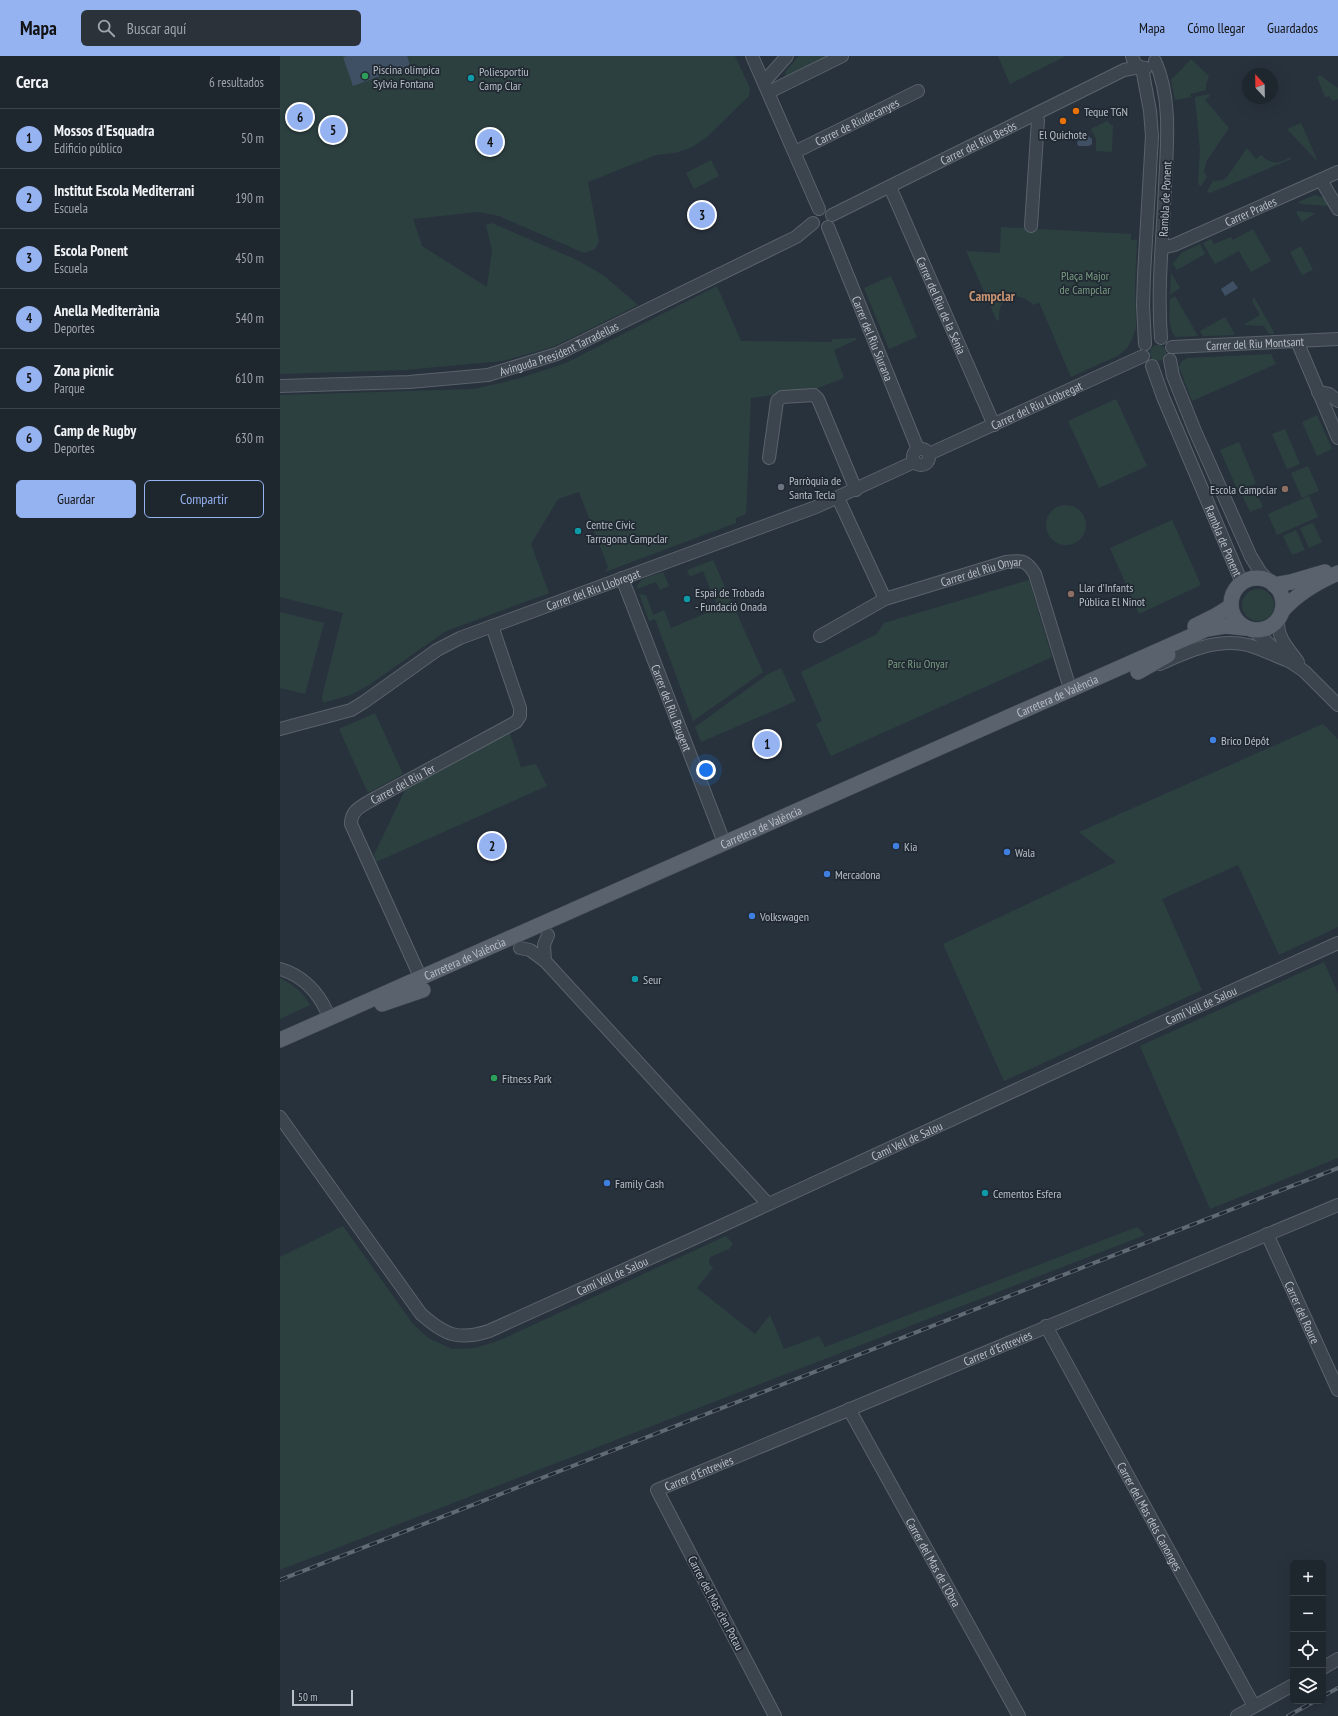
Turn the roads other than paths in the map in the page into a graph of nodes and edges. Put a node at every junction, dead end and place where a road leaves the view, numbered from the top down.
1 (752, 56) edge
2 (787, 56) edge
3 (842, 56) edge
4 (1132, 56) edge
5 (1156, 58) edge
6 (1141, 68) junction
7 (1124, 70) junction
8 (766, 87) junction
9 (918, 91) dead end
10 (1035, 115) junction
11 (795, 152) junction
12 (1338, 172) edge
13 (1321, 180) junction
14 (890, 187) junction
15 (819, 209) junction
16 (1338, 209) edge
17 (832, 215) junction
18 (813, 223) junction
19 (1031, 226) dead end
20 (828, 228) junction
21 (1162, 248) junction
22 (1161, 338) junction
23 (1338, 339) edge
24 (1297, 341) junction
25 (1172, 347) junction
26 (1144, 350) junction
27 (1170, 360) junction
28 (1152, 366) junction
29 (280, 386) edge
30 (1318, 392) junction
31 (1338, 401) edge
32 (994, 425) junction
33 (1338, 438) edge
34 (923, 452) junction
35 (769, 458) dead end
36 (856, 490) junction
37 (838, 498) junction
38 (1338, 566) edge
39 (1338, 573) edge
40 (622, 578) junction
41 (1242, 583) junction
42 (1272, 583) junction
43 (885, 599) junction
44 (1231, 606) junction
45 (1280, 615) junction
46 (492, 626) junction
47 (1249, 629) junction
48 (820, 636) dead end
49 (1184, 639) junction
50 (1289, 661) junction
51 (1304, 671) junction
52 (1138, 672) joint
53 (1068, 682) junction
54 (1338, 705) edge
55 (280, 729) edge
56 (722, 837) junction
57 (548, 935) dead end
58 (1338, 943) edge
59 (520, 948) dead end
60 (545, 961) junction
61 (280, 969) edge
62 (418, 972) junction
63 (423, 990) dead end
64 (327, 1012) junction
65 (303, 1030) junction
66 (280, 1033) edge
67 (280, 1040) edge
68 (280, 1117) edge
69 (768, 1204) junction
70 (1338, 1205) edge
71 (1267, 1234) junction
72 (1046, 1326) junction
73 (1338, 1390) edge
74 (849, 1409) junction
75 (657, 1490) joint
76 (1338, 1660) edge
77 (1326, 1666) edge
78 (1290, 1687) edge
79 (1254, 1706) junction
80 (775, 1716) edge
81 (1019, 1716) edge
82 (1237, 1716) edge

1 - 8 street
2 - 8 street
3 - 8 street
4 - 6 street
4 - 7 street
5 - 6 street, Carrer del Riu Besòs
5 - 21 street, Rambla de Ponent
6 - 7 street, Carrer del Riu Besòs
6 - 26 street, Rambla de Ponent
7 - 10 street, Carrer del Riu Besòs
8 - 11 street
9 - 11 street, Carrer de Riudecanyes
10 - 14 street, Carrer del Riu Besòs
10 - 19 street
11 - 15 street
12 - 13 street, Carrer Prades
13 - 16 street
13 - 21 street, Carrer Prades
14 - 17 street, Carrer del Riu Besòs
14 - 32 street, Carrer del Riu de la Sénia
15 - 17 street
15 - 18 street
17 - 20 street
18 - 20 street
18 - 29 street, Avinguda President Tarradellas
20 - 34 street, Carrer del Riu Siurana
21 - 22 street, Rambla de Ponent
22 - 25 street
22 - 26 street
23 - 24 street, Carrer del Riu Montsant
24 - 25 street, Carrer del Riu Montsant
24 - 30 street
25 - 27 street
26 - 28 street
26 - 32 street, Carrer del Riu Llobregat
27 - 28 street
27 - 42 street, Rambla de Ponent
28 - 41 street, Rambla de Ponent
30 - 31 street
30 - 33 street
32 - 34 street, Carrer del Riu Llobregat
34 - 36 street, Carrer del Riu Llobregat
35 - 36 street
36 - 37 street, Carrer del Riu Llobregat
37 - 40 street, Carrer del Riu Llobregat
37 - 43 street
38 - 42 main road
39 - 45 main road
40 - 46 street, Carrer del Riu Llobregat
40 - 56 street, Carrer del Riu Brugent
41 - 42 main road
41 - 44 main road
42 - 45 main road
43 - 48 street, Carrer del Riu Onyar
43 - 53 street, Carrer del Riu Onyar
44 - 47 main road
44 - 53 main road, Carretera de València
45 - 47 main road
45 - 51 street
46 - 55 street, Carrer del Riu Llobregat
46 - 62 street, Carrer del Riu Ter
47 - 49 main road, Carretera de València
47 - 50 street
49 - 52 main road
49 - 65 main road, Carretera de València
50 - 51 street
50 - 52 street
51 - 54 street
53 - 56 main road, Carretera de València
56 - 62 main road, Carretera de València
57 - 60 street
58 - 69 street, Camí Vell de Salou
59 - 60 street
60 - 69 street
61 - 64 street
62 - 64 main road, Carretera de València
63 - 65 main road
64 - 66 main road, Carretera de València
65 - 67 main road, Carretera de València
68 - 69 street, Camí Vell de Salou
70 - 71 street, Carrer d'Entrevies
71 - 72 street, Carrer d'Entrevies
71 - 73 street, Carrer del Roure
72 - 74 street, Carrer d'Entrevies
72 - 79 street, Carrer del Mas dels Canonges
74 - 75 street, Carrer d'Entrevies
74 - 81 street, Carrer del Mas de l'Obra
75 - 80 street, Carrer del Mas d'en Potau
76 - 77 street
78 - 79 street
79 - 82 street

